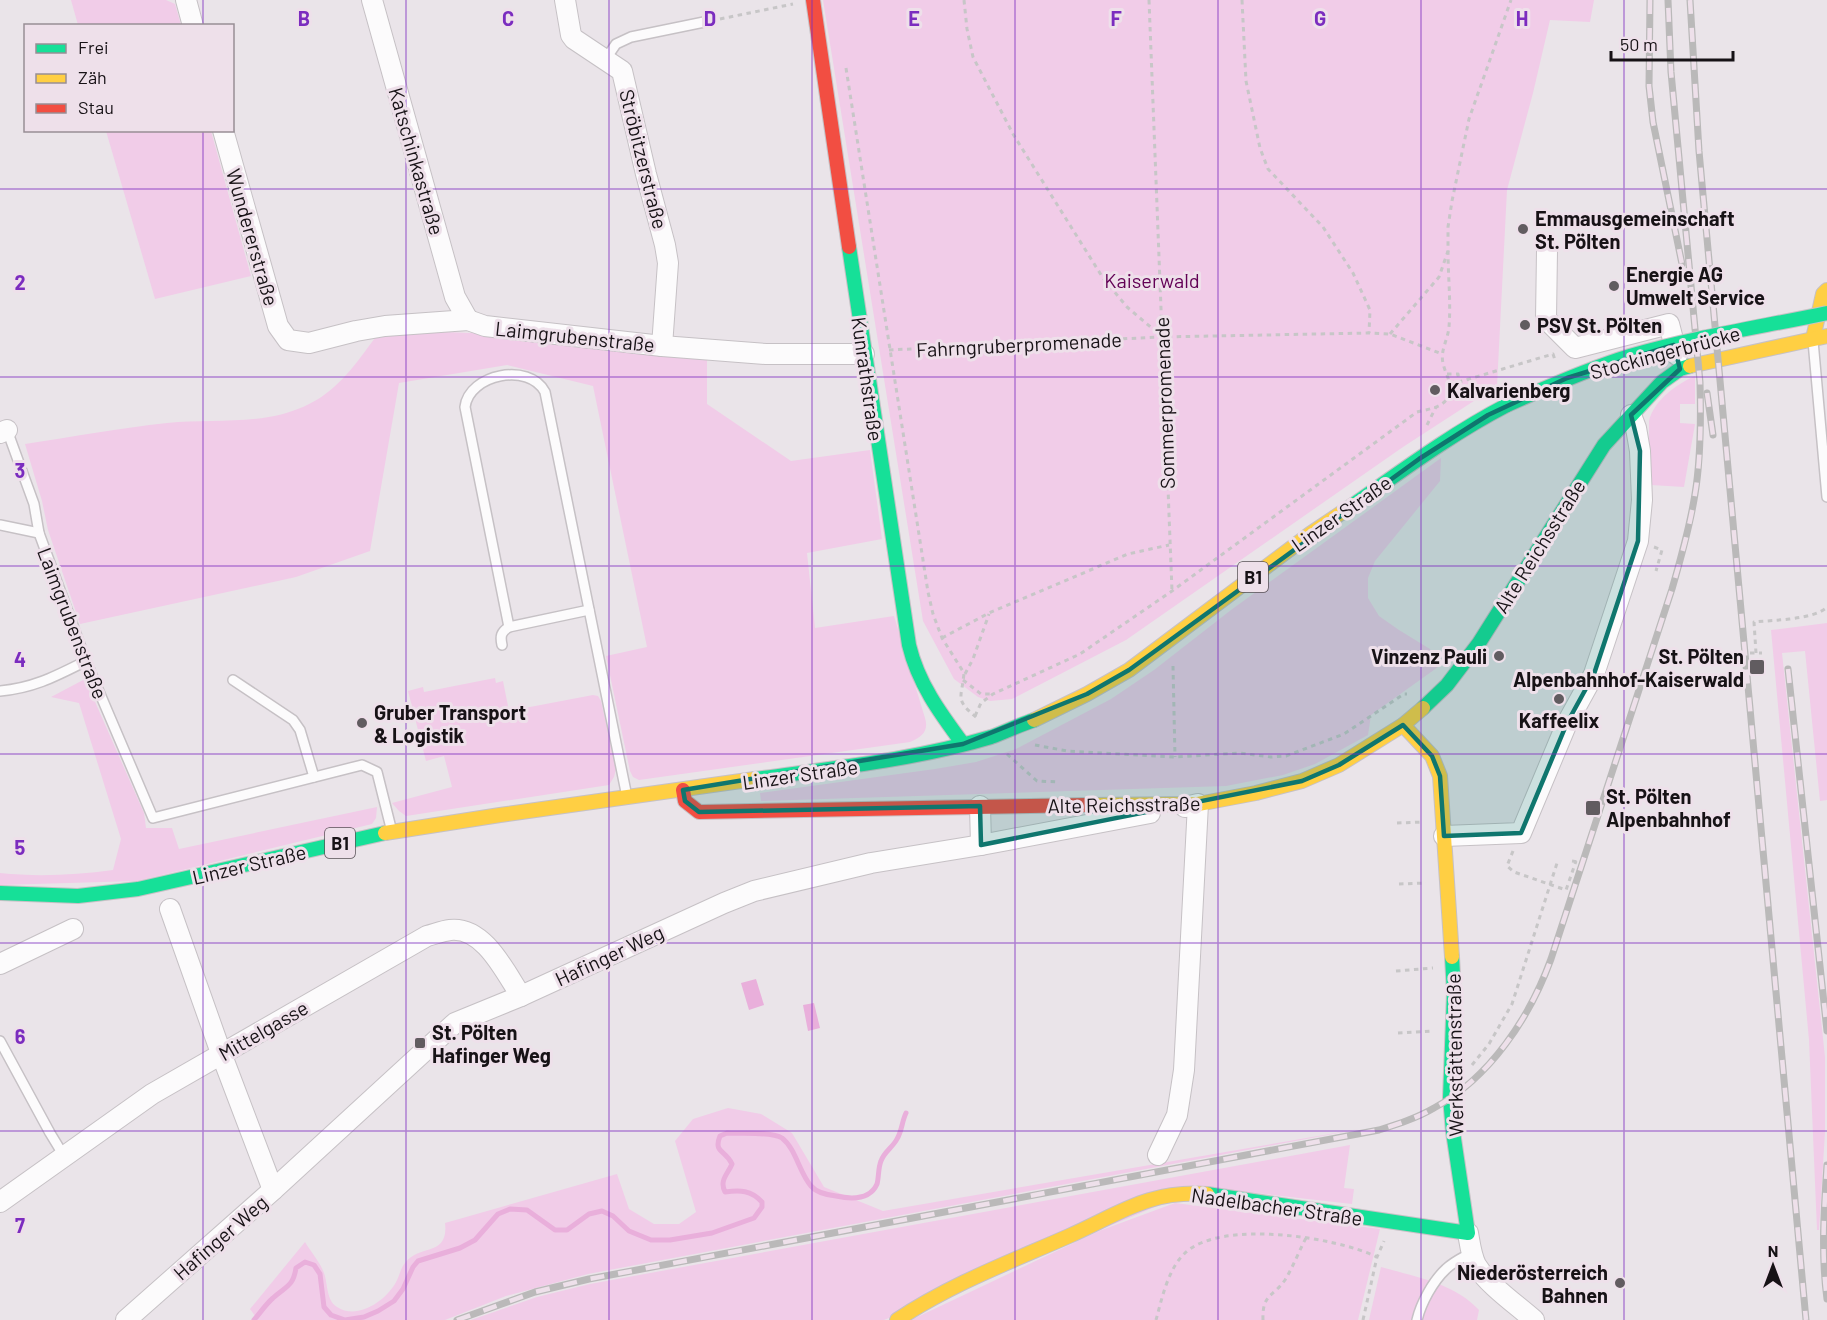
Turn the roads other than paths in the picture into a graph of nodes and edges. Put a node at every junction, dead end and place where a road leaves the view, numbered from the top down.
1 (186, 0) edge
2 (372, 0) edge
3 (565, 0) edge
4 (813, 0) edge
5 (710, 21) road end
6 (192, 24) edge
7 (605, 60) junction
8 (224, 132) edge
9 (1547, 251) dead end
10 (1827, 291) edge
11 (1827, 313) edge
12 (468, 320) junction
13 (1827, 336) edge
14 (1812, 339) junction
15 (288, 340) joint
16 (662, 345) junction
17 (864, 351) junction
18 (1680, 369) junction
19 (1507, 405) joint
20 (1631, 415) junction
21 (4, 432) edge
22 (1827, 497) edge
23 (0, 525) edge
24 (39, 533) junction
25 (589, 610) junction
26 (509, 627) junction
27 (502, 645) dead end
28 (86, 661) junction
29 (233, 680) dead end
30 (0, 691) edge
31 (1403, 725) junction
32 (963, 744) junction
33 (314, 777) junction
34 (682, 790) junction
35 (627, 797) junction
36 (1198, 804) junction
37 (980, 806) junction
38 (392, 832) junction
39 (1444, 836) junction
40 (981, 845) junction
41 (0, 893) edge
42 (170, 909) dead end
43 (73, 929) dead end
44 (0, 964) edge
45 (521, 996) junction
46 (0, 1041) edge
47 (221, 1053) junction
48 (1158, 1155) dead end
49 (64, 1156) junction
50 (273, 1190) junction
51 (0, 1202) edge
52 (1468, 1233) junction
53 (1471, 1253) junction
54 (126, 1320) edge
55 (897, 1320) edge
56 (1417, 1320) edge
57 (1534, 1320) edge

1 - 6 street
2 - 12 street, Katschinkastraße
3 - 7 street, Ströbitzerstraße
4 - 17 street, Kunrathstraße
5 - 7 lane
7 - 16 street, Ströbitzerstraße
8 - 15 street, Wundererstraße
9 - 18 street
10 - 14 street
11 - 19 street, Stockingerbrücke / B1, bridge
12 - 15 street, Laimgrubenstraße
12 - 16 street, Laimgrubenstraße
13 - 14 street, Alte Reichsstraße
14 - 18 street, Alte Reichsstraße
14 - 22 lane
16 - 17 street, Laimgrubenstraße
17 - 32 street, Kunrathstraße
18 - 20 street, Alte Reichsstraße
19 - 32 street, Linzer Straße / B1
20 - 31 street, Alte Reichsstraße
20 - 39 street
21 - 24 lane, Laimgrubenstraße
23 - 24 lane
24 - 28 lane, Laimgrubenstraße
25 - 26 lane
25 - 26 lane
25 - 35 lane
26 - 27 lane
28 - 30 lane
28 - 33 lane, Laimgrubenstraße
29 - 33 lane
31 - 36 street, Alte Reichsstraße
31 - 39 street, Werkstättenstraße
32 - 34 street, Linzer Straße / B1
33 - 38 lane
34 - 35 street, Linzer Straße / B1
34 - 37 street, Alte Reichsstraße
35 - 38 street, Linzer Straße / B1
36 - 37 street, Alte Reichsstraße
36 - 40 street, Hafinger Weg
36 - 48 street
37 - 40 street
38 - 41 street, Linzer Straße / B1
39 - 52 street, Werkstättenstraße
40 - 45 street, Hafinger Weg
42 - 47 street
43 - 44 street
45 - 47 street, Mittelgasse
45 - 50 street, Hafinger Weg
46 - 49 lane
47 - 49 street, Mittelgasse
47 - 50 street
49 - 51 street, Mittelgasse
50 - 54 street, Hafinger Weg
52 - 53 street, Werkstättenstraße
52 - 55 street, Nadelbacher Straße
53 - 56 lane
53 - 57 street, Werkstättenstraße

